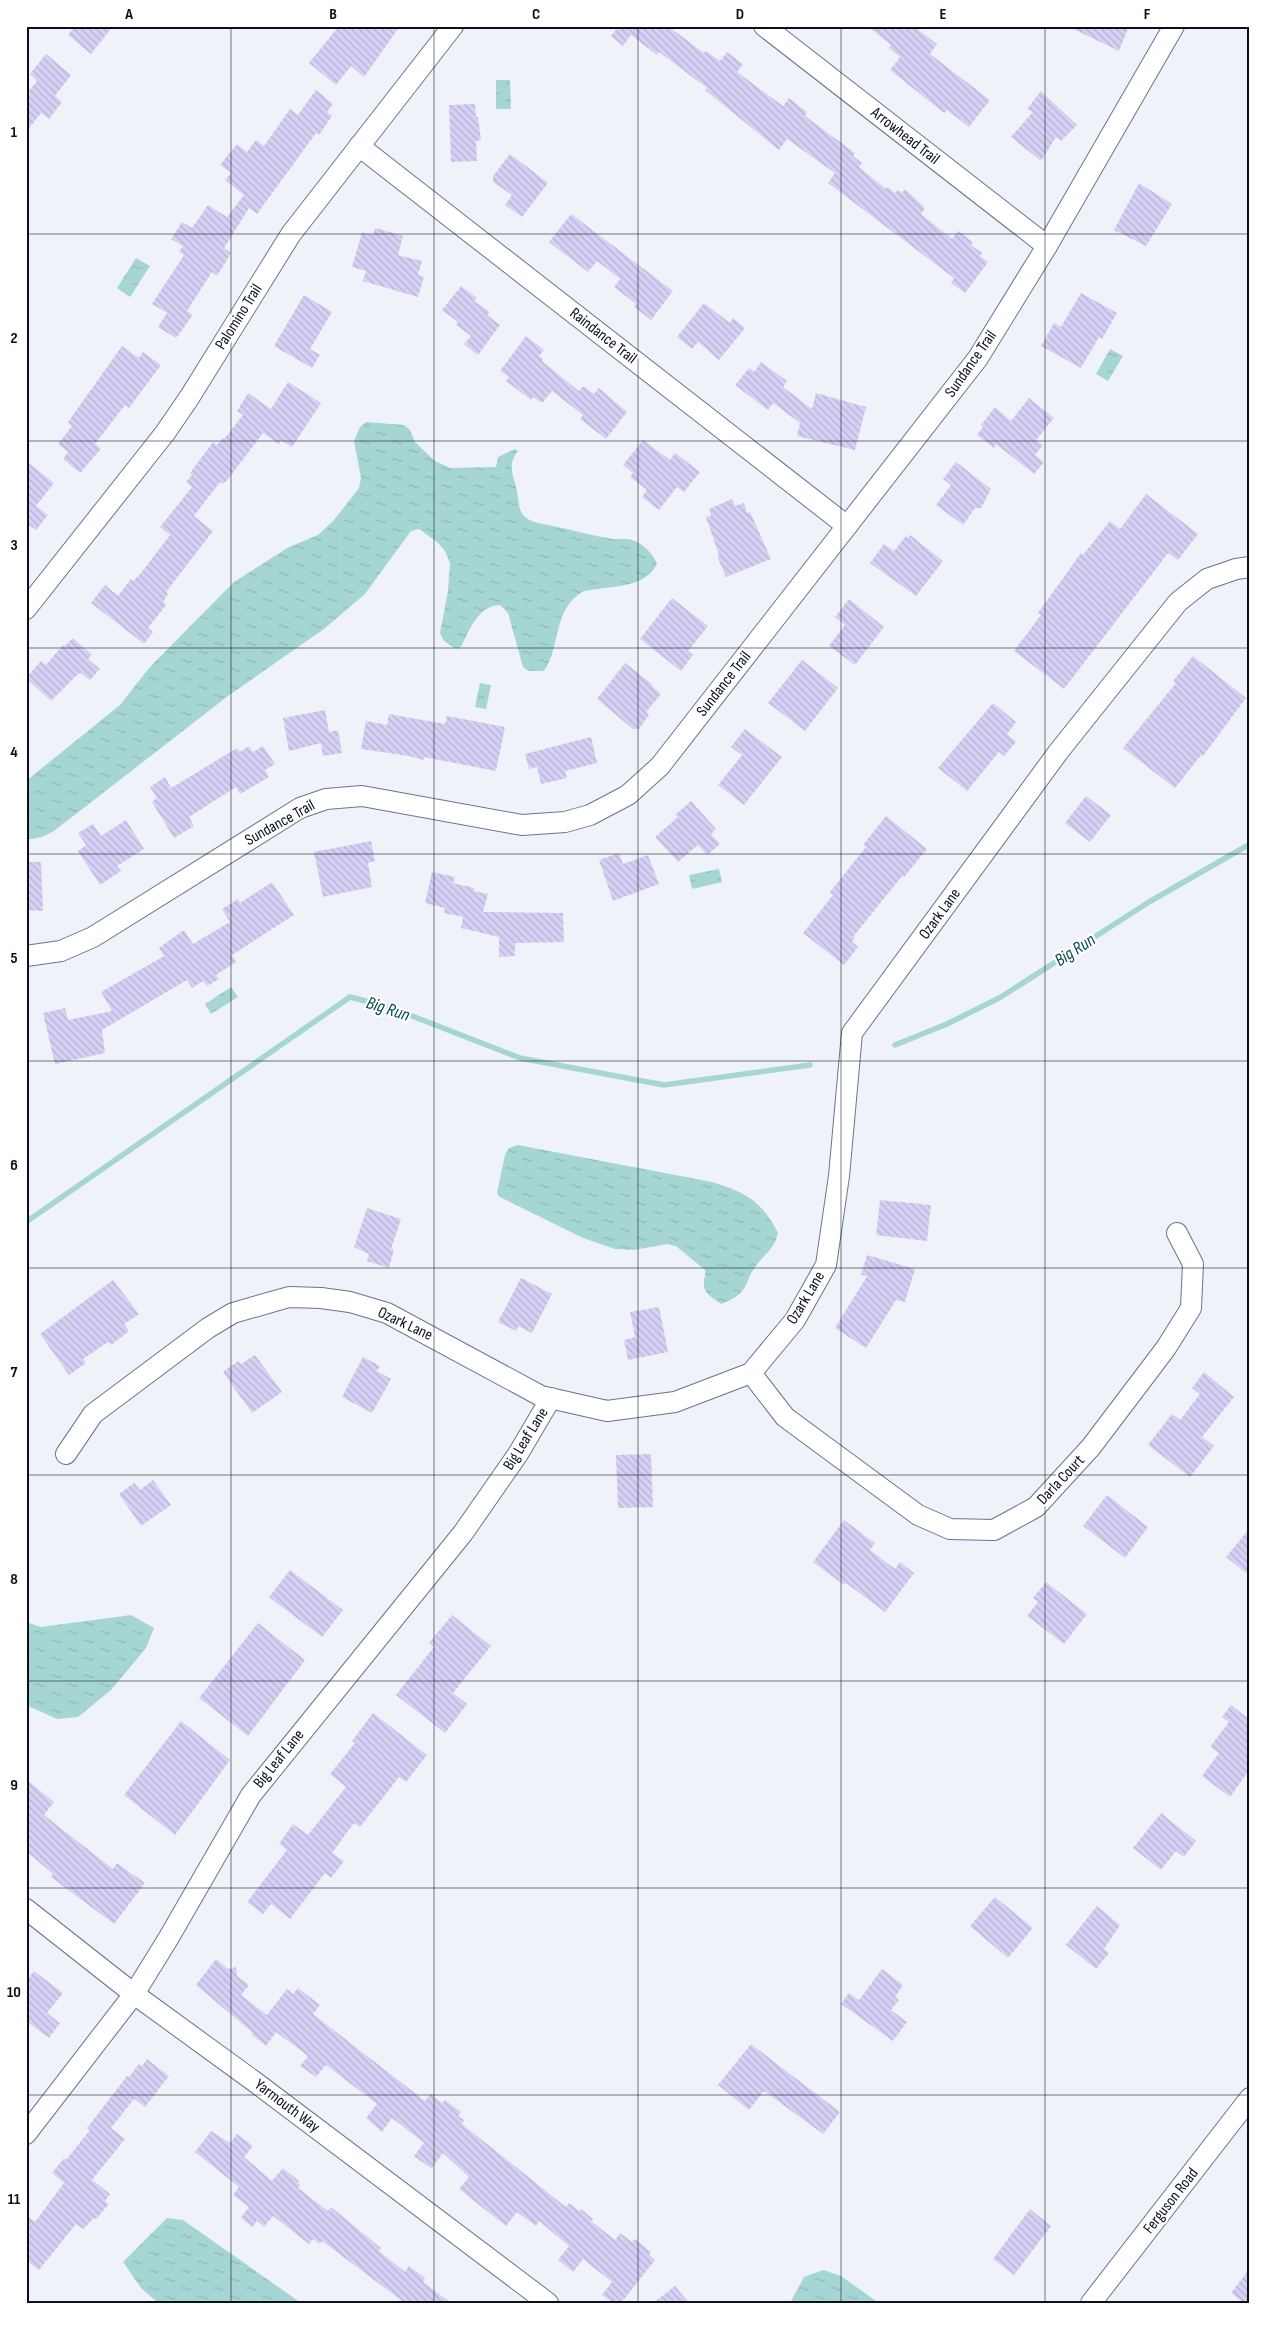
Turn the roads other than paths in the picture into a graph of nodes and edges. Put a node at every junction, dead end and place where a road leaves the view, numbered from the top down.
1 (453, 26) edge
2 (764, 26) edge
3 (1174, 26) edge
4 (359, 146) junction
5 (1047, 246) junction
6 (847, 526) junction
7 (1250, 567) edge
8 (26, 609) edge
9 (26, 956) edge
10 (1177, 1233) dead end
11 (751, 1373) junction
12 (551, 1398) junction
13 (66, 1454) dead end
14 (26, 1909) edge
15 (134, 1994) junction
16 (1250, 2098) edge
17 (26, 2134) edge
18 (548, 2303) edge
19 (1091, 2303) edge

1 - 4 street, Palomino Trail
2 - 5 street, Arrowhead Trail
3 - 5 street, Sundance Trail
4 - 6 street, Raindance Trail
4 - 8 street, Palomino Trail
5 - 6 street, Sundance Trail
6 - 9 street, Sundance Trail
7 - 11 street, Ozark Lane
10 - 11 street, Darla Court
11 - 12 street, Ozark Lane
12 - 13 street, Ozark Lane
12 - 15 street, Big Leaf Lane
14 - 15 street, Yarmouth Way
15 - 17 street, Big Leaf Lane
15 - 18 street, Yarmouth Way
16 - 19 street, Ferguson Road

